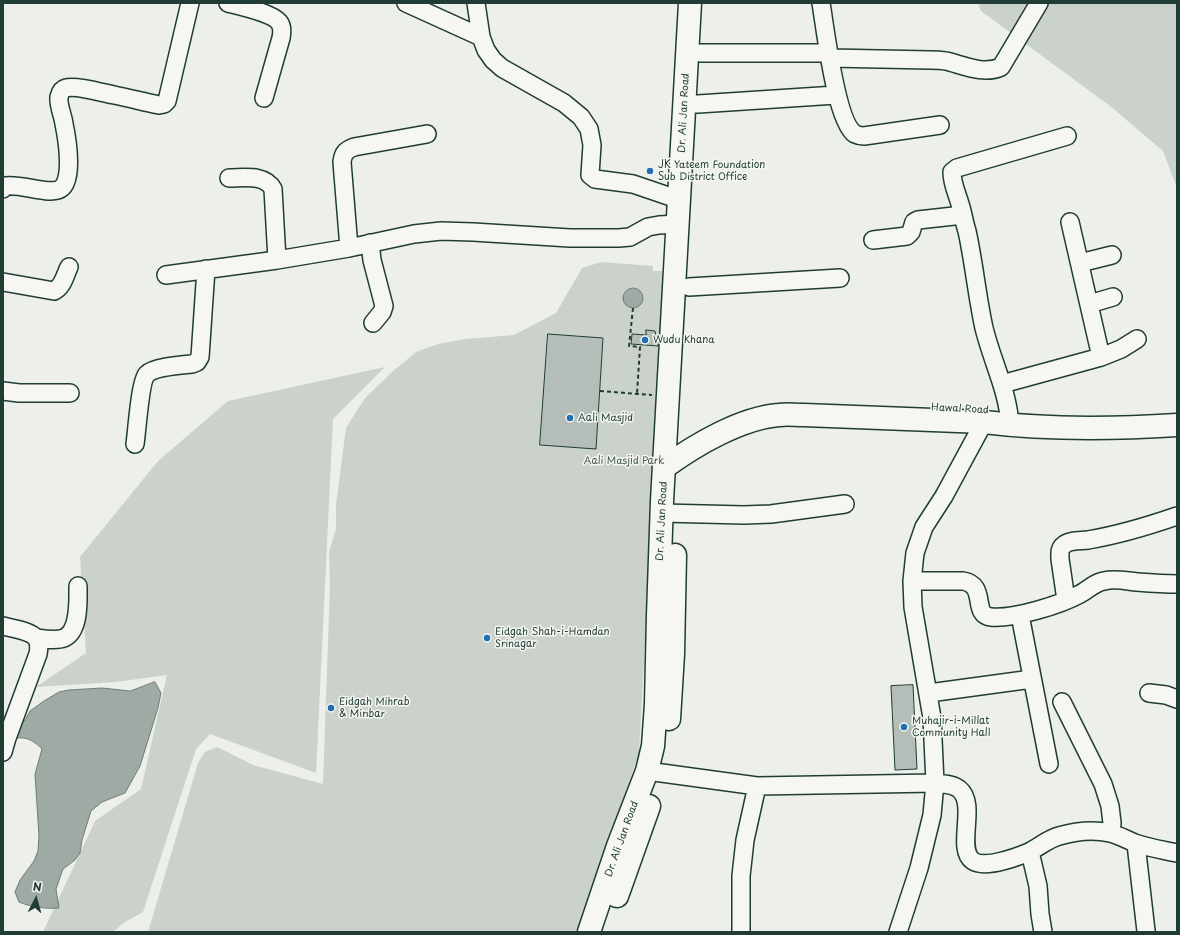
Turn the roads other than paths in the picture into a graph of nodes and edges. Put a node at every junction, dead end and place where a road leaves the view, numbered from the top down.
1 (190, 3) edge
2 (228, 3) edge
3 (406, 3) edge
4 (476, 3) edge
5 (690, 3) edge
6 (703, 3) edge
7 (821, 3) edge
8 (1039, 3) edge
9 (481, 37) junction
10 (700, 52) junction
11 (829, 56) junction
12 (836, 95) junction
13 (264, 98) dead end
14 (691, 104) junction
15 (940, 124) dead end
16 (427, 134) dead end
17 (1067, 136) dead end
18 (229, 178) dead end
19 (3, 189) edge
20 (680, 200) junction
21 (963, 215) junction
22 (1070, 222) dead end
23 (678, 224) junction
24 (873, 240) dead end
25 (370, 244) junction
26 (349, 248) junction
27 (1112, 255) dead end
28 (277, 260) junction
29 (1080, 263) junction
30 (69, 267) dead end
31 (206, 269) junction
32 (166, 275) dead end
33 (840, 278) dead end
34 (3, 282) edge
35 (689, 287) junction
36 (1113, 297) dead end
37 (1089, 304) junction
38 (373, 323) dead end
39 (1137, 339) dead end
40 (1101, 357) junction
41 (678, 361) junction
42 (1002, 384) junction
43 (3, 391) edge
44 (70, 393) dead end
45 (1177, 413) edge
46 (1009, 418) junction
47 (750, 421) junction
48 (984, 422) junction
49 (1177, 425) edge
50 (135, 444) dead end
51 (672, 462) junction
52 (845, 504) dead end
53 (669, 513) junction
54 (1177, 516) edge
55 (912, 581) junction
56 (1177, 584) edge
57 (78, 586) dead end
58 (1066, 600) junction
59 (1020, 615) junction
60 (3, 626) edge
61 (36, 638) junction
62 (1032, 678) junction
63 (929, 693) junction
64 (1149, 693) dead end
65 (1177, 699) edge
66 (1062, 702) dead end
67 (10, 710) edge
68 (3, 752) edge
69 (1049, 764) dead end
70 (654, 772) junction
71 (935, 783) junction
72 (758, 786) junction
73 (1111, 833) junction
74 (1136, 844) junction
75 (1030, 852) junction
76 (1177, 853) edge
77 (1146, 931) dead end
78 (588, 932) edge
79 (604, 932) edge
80 (741, 932) edge
81 (898, 932) edge
82 (1043, 932) edge

1 - 19 street
2 - 13 street
3 - 9 street
4 - 9 street
5 - 14 main road, Dr. Ali Jan Road
6 - 10 main road, Dr. Ali Jan Road
7 - 11 street
8 - 11 street
9 - 20 street
10 - 11 street
10 - 14 main road, Dr. Ali Jan Road
11 - 12 street
12 - 14 street
12 - 15 street
14 - 20 main road, Dr. Ali Jan Road
14 - 35 main road, Dr. Ali Jan Road
16 - 26 street
17 - 21 street
18 - 28 street
20 - 23 main road, Dr. Ali Jan Road
21 - 24 street
21 - 42 street
22 - 29 street
23 - 25 street
23 - 41 main road, Dr. Ali Jan Road
25 - 26 street
25 - 38 street
26 - 28 street
27 - 29 street
28 - 31 street
29 - 37 street
30 - 34 street
31 - 32 street
31 - 50 street
33 - 35 street
35 - 41 main road, Dr. Ali Jan Road
36 - 37 street
37 - 40 street
39 - 40 street
40 - 42 street
41 - 51 main road, Dr. Ali Jan Road
41 - 51 main road, Dr. Ali Jan Road
42 - 46 street
43 - 44 street
45 - 46 main road, Hawal Road
46 - 47 main road, Hawal Road
46 - 48 main road, Hawal Road
46 - 49 main road, Hawal Road
47 - 48 main road, Hawal Road
47 - 51 main road, Hawal Road
48 - 55 street
51 - 53 main road, Dr. Ali Jan Road
52 - 53 street
53 - 70 main road, Dr. Ali Jan Road
54 - 58 street
55 - 59 street
55 - 63 street
56 - 58 street
57 - 61 street
58 - 59 street
59 - 62 street
60 - 61 street
61 - 67 street
62 - 63 street
62 - 69 street
63 - 71 street
64 - 65 street
66 - 73 street
67 - 68 street
70 - 72 street
70 - 78 main road, Dr. Ali Jan Road
70 - 79 main road, Dr. Ali Jan Road
71 - 72 street
71 - 75 street
71 - 81 street
72 - 80 street
73 - 74 street
73 - 75 street
74 - 76 street
74 - 77 street
75 - 82 street

